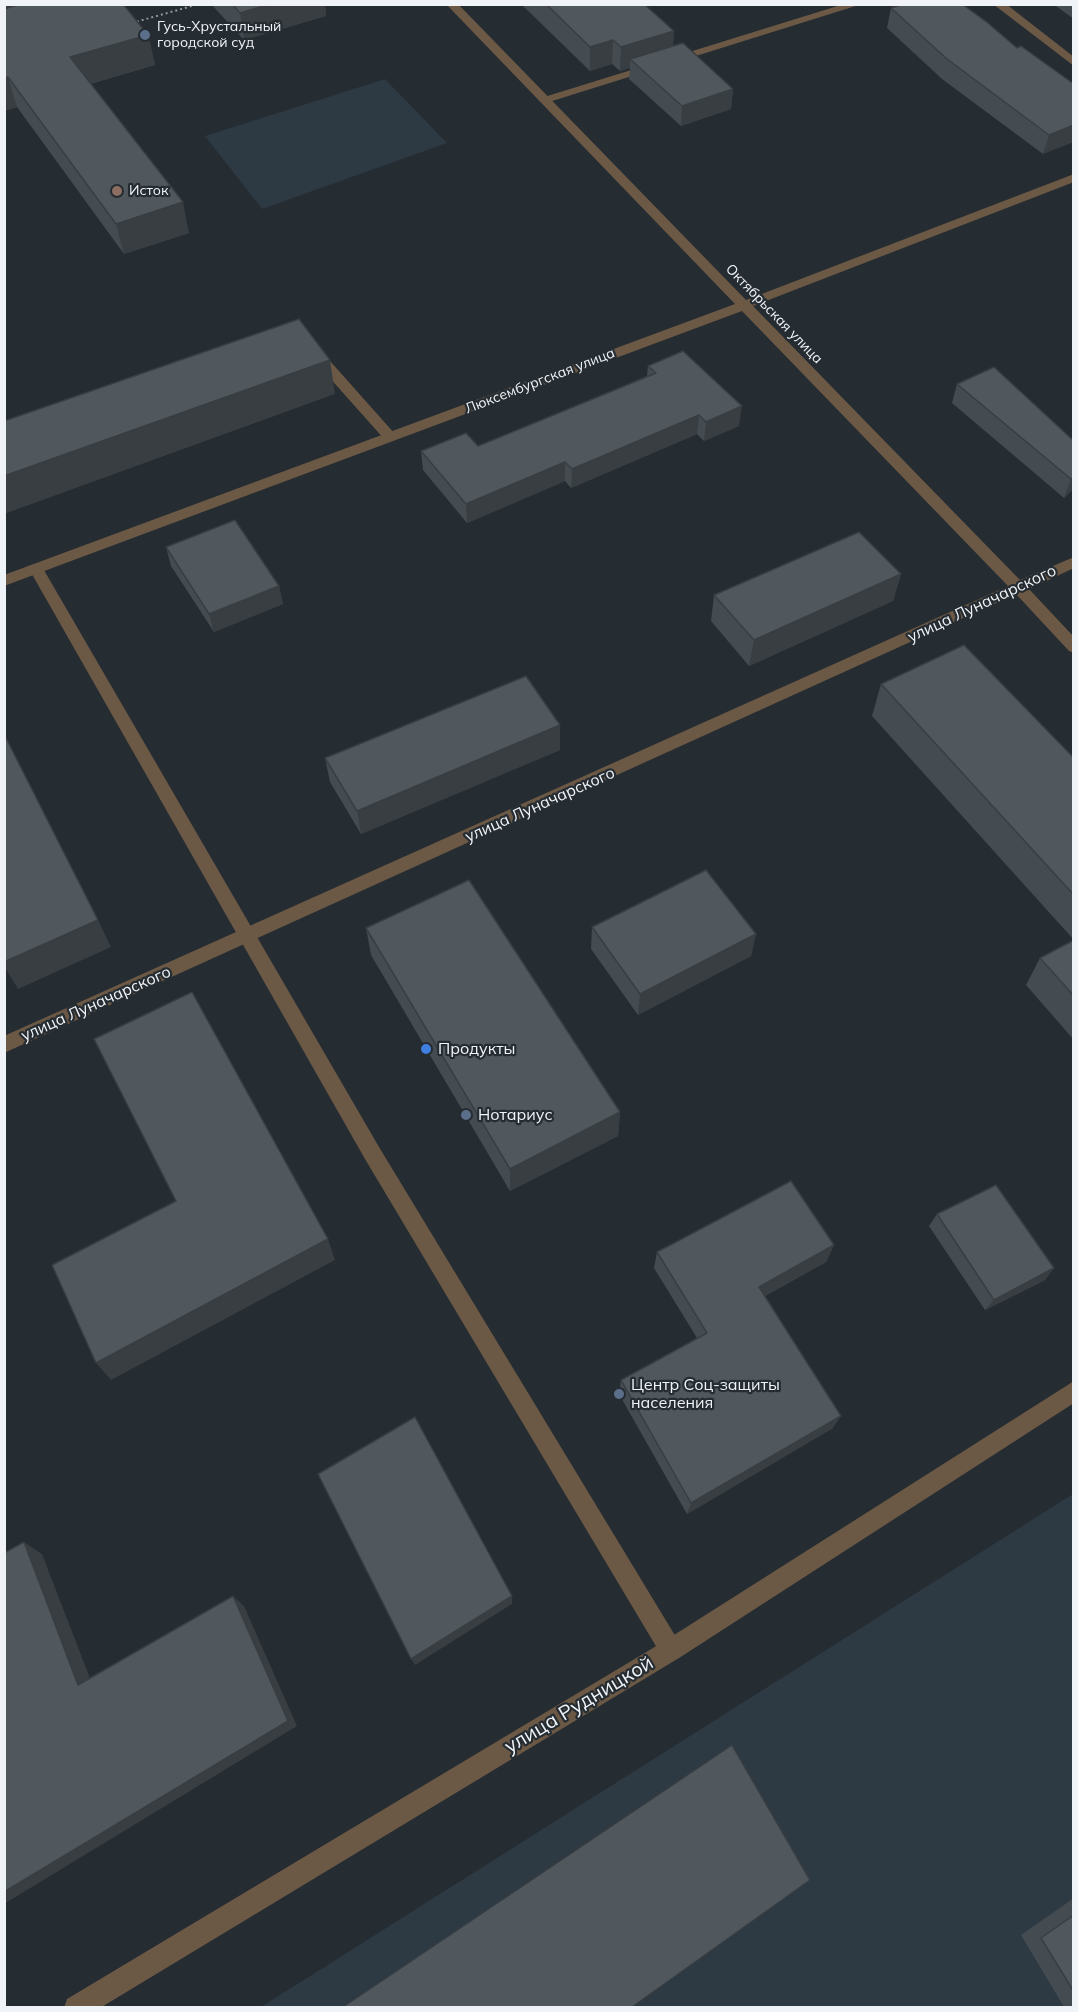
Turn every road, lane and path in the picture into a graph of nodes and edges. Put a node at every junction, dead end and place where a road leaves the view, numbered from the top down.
1 (199, 4) edge
2 (451, 4) edge
3 (857, 4) edge
4 (998, 4) edge
5 (130, 24) edge
6 (1074, 63) edge
7 (545, 100) junction
8 (1074, 178) edge
9 (744, 304) junction
10 (311, 348) edge
11 (390, 437) junction
12 (1074, 562) edge
13 (36, 569) junction
14 (4, 581) edge
15 (1019, 588) junction
16 (1074, 647) edge
17 (247, 937) junction
18 (5, 1044) edge
19 (1074, 1390) edge
20 (671, 1650) junction
21 (76, 2007) edge

1 - 5 path
2 - 7 street, Октябрьская улица
3 - 7 street
4 - 6 street
7 - 9 street, Октябрьская улица
8 - 9 street, Люксембургская улица
9 - 11 street, Люксембургская улица
9 - 15 street, Октябрьская улица
10 - 11 street
11 - 13 street, Люксембургская улица
12 - 15 street, улица Луначарского
13 - 14 street, Люксембургская улица
13 - 17 street
15 - 16 street, Октябрьская улица
15 - 17 street, улица Луначарского
17 - 18 street, улица Луначарского
17 - 20 street
19 - 20 street, улица Рудницкой
20 - 21 street, улица Рудницкой

